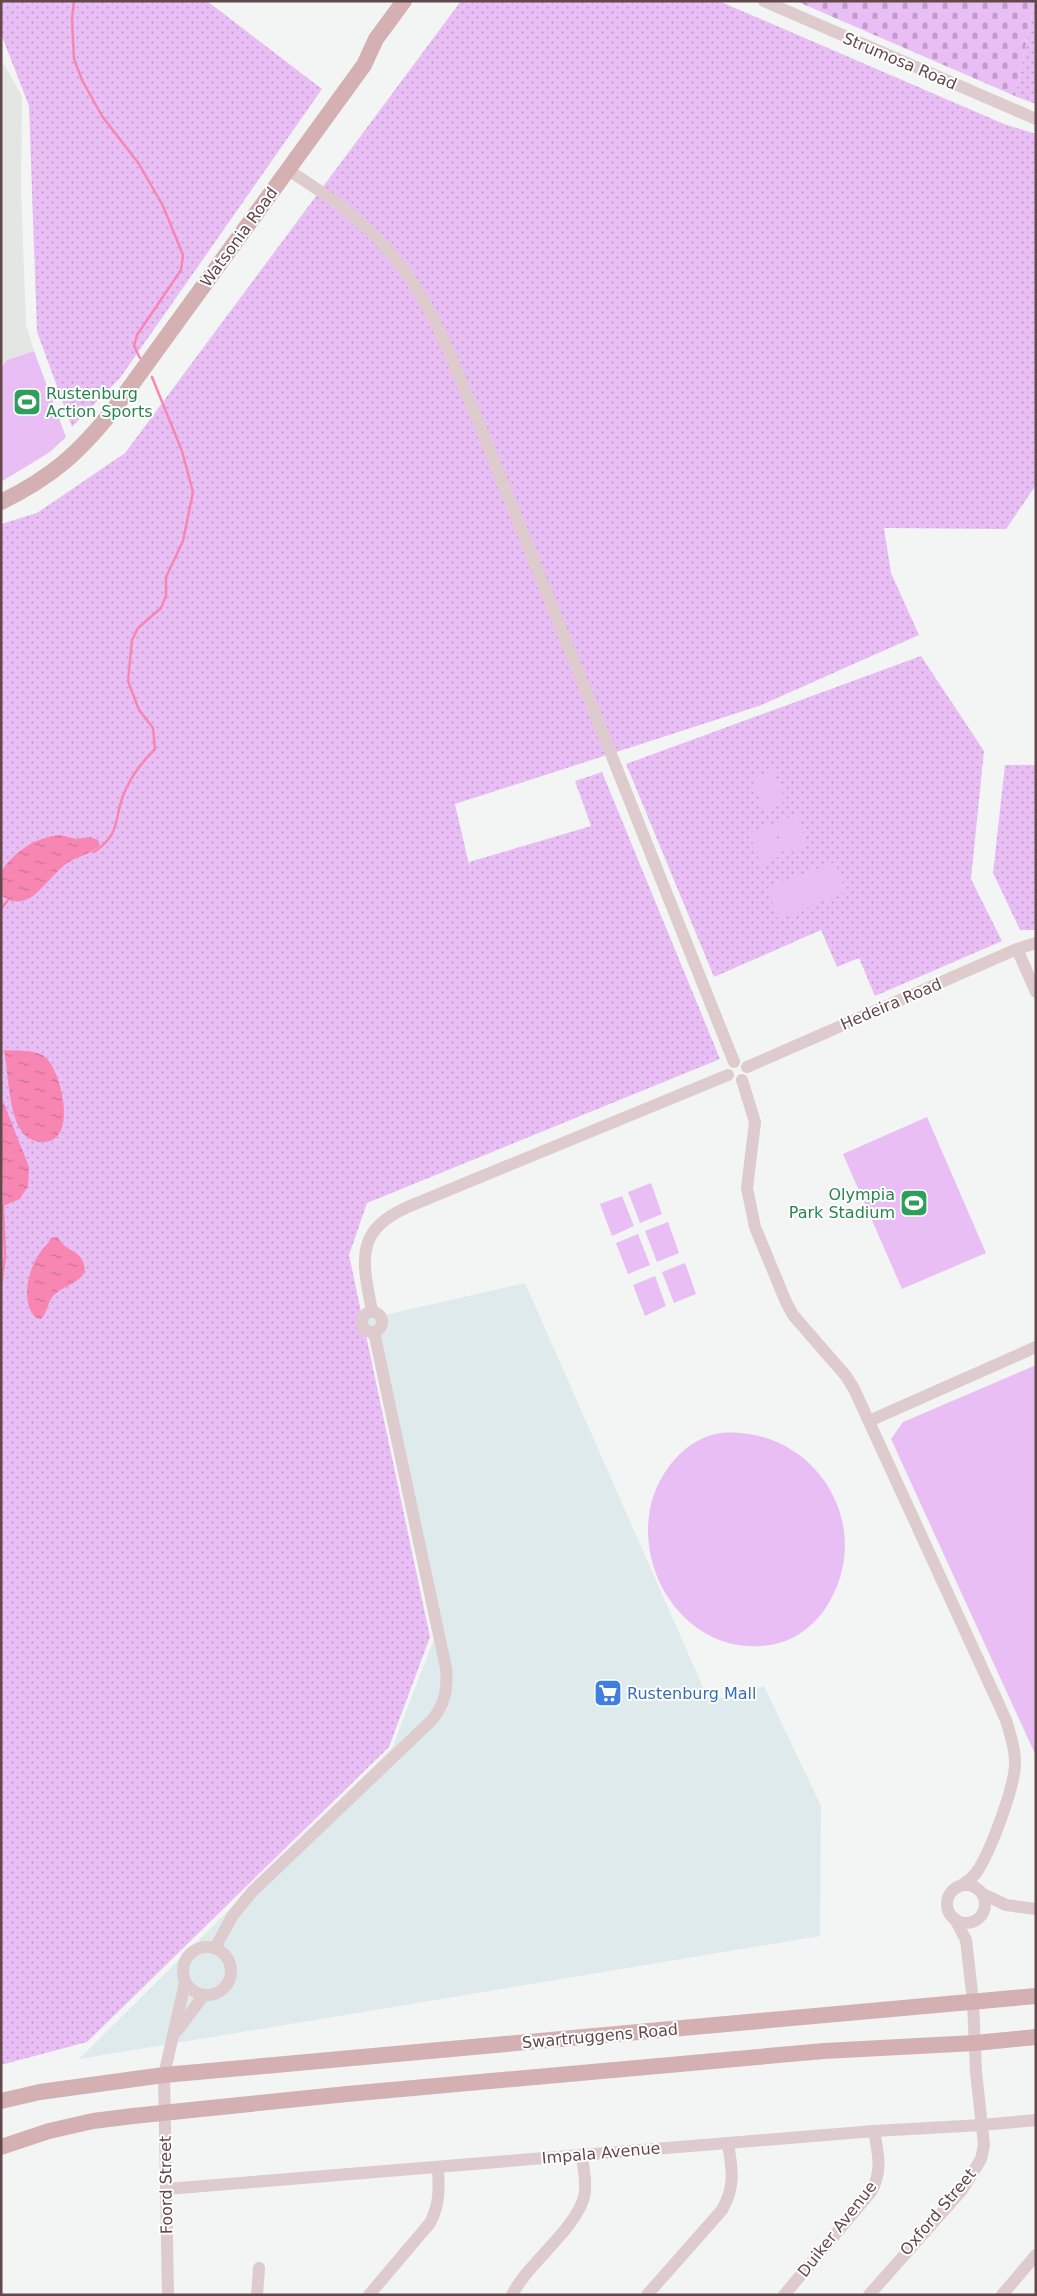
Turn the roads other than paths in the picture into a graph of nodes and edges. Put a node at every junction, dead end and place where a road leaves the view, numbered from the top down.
1 (404, 1) edge
2 (416, 1) edge
3 (764, 1) edge
4 (364, 64) junction
5 (1036, 119) edge
6 (288, 170) junction
7 (1, 502) edge
8 (1036, 944) edge
9 (1017, 950) junction
10 (1036, 992) edge
11 (734, 1062) junction
12 (747, 1067) junction
13 (728, 1075) junction
14 (742, 1080) junction
15 (1036, 1347) edge
16 (869, 1421) junction
17 (982, 1863) junction
18 (962, 1885) junction
19 (982, 1893) junction
20 (1006, 1905) junction
21 (1036, 1909) edge
22 (954, 1919) junction
23 (977, 1919) junction
24 (966, 1940) junction
25 (215, 1948) junction
26 (185, 1983) junction
27 (204, 1996) junction
28 (1036, 1996) edge
29 (974, 2001) junction
30 (175, 2033) junction
31 (1036, 2037) edge
32 (975, 2043) junction
33 (164, 2075) junction
34 (1, 2101) edge
35 (165, 2113) junction
36 (1036, 2120) edge
37 (982, 2125) junction
38 (874, 2131) junction
39 (728, 2143) junction
40 (1, 2147) edge
41 (581, 2155) junction
42 (438, 2168) junction
43 (167, 2189) junction
44 (1036, 2255) edge
45 (259, 2268) dead end
46 (168, 2295) edge
47 (258, 2295) edge
48 (369, 2295) edge
49 (512, 2295) edge
50 (647, 2295) edge
51 (784, 2295) edge
52 (869, 2295) edge
53 (1002, 2295) edge

1 - 4 main road, Watsonia Road
2 - 4 main road, Watsonia Road
3 - 5 street, Strumosa Road
4 - 6 main road, Watsonia Road
6 - 7 main road, Watsonia Road
6 - 11 street
8 - 9 street, Hedeira Road
9 - 10 street
9 - 12 street, Hedeira Road
11 - 12 street
11 - 13 street
12 - 14 street
13 - 14 street
13 - 25 street
14 - 16 street
15 - 16 street
16 - 17 street
17 - 18 street
17 - 19 street
18 - 19 street
18 - 22 street
19 - 20 street
19 - 23 street
20 - 21 street
20 - 23 street
22 - 23 street
22 - 24 street
23 - 24 street
24 - 29 street, Oxford Street
25 - 26 street
25 - 27 street
26 - 27 street
26 - 30 street
27 - 30 street
28 - 29 main road, Swartruggens Road
29 - 32 street, Oxford Street
29 - 33 main road, Swartruggens Road
30 - 33 street, Foord Street
31 - 32 main road
32 - 35 main road
32 - 37 street, Oxford Street
33 - 34 main road, Swartruggens Road
33 - 35 street, Foord Street
35 - 40 main road
35 - 43 street, Foord Street
36 - 37 street, Impala Avenue
37 - 38 street, Impala Avenue
37 - 52 street, Oxford Street
38 - 39 street, Impala Avenue
38 - 51 street, Duiker Avenue
39 - 41 street, Impala Avenue
39 - 50 street
41 - 42 street, Impala Avenue
41 - 49 street
42 - 43 street, Impala Avenue
42 - 48 street
43 - 46 street, Foord Street
44 - 53 street
45 - 47 street

